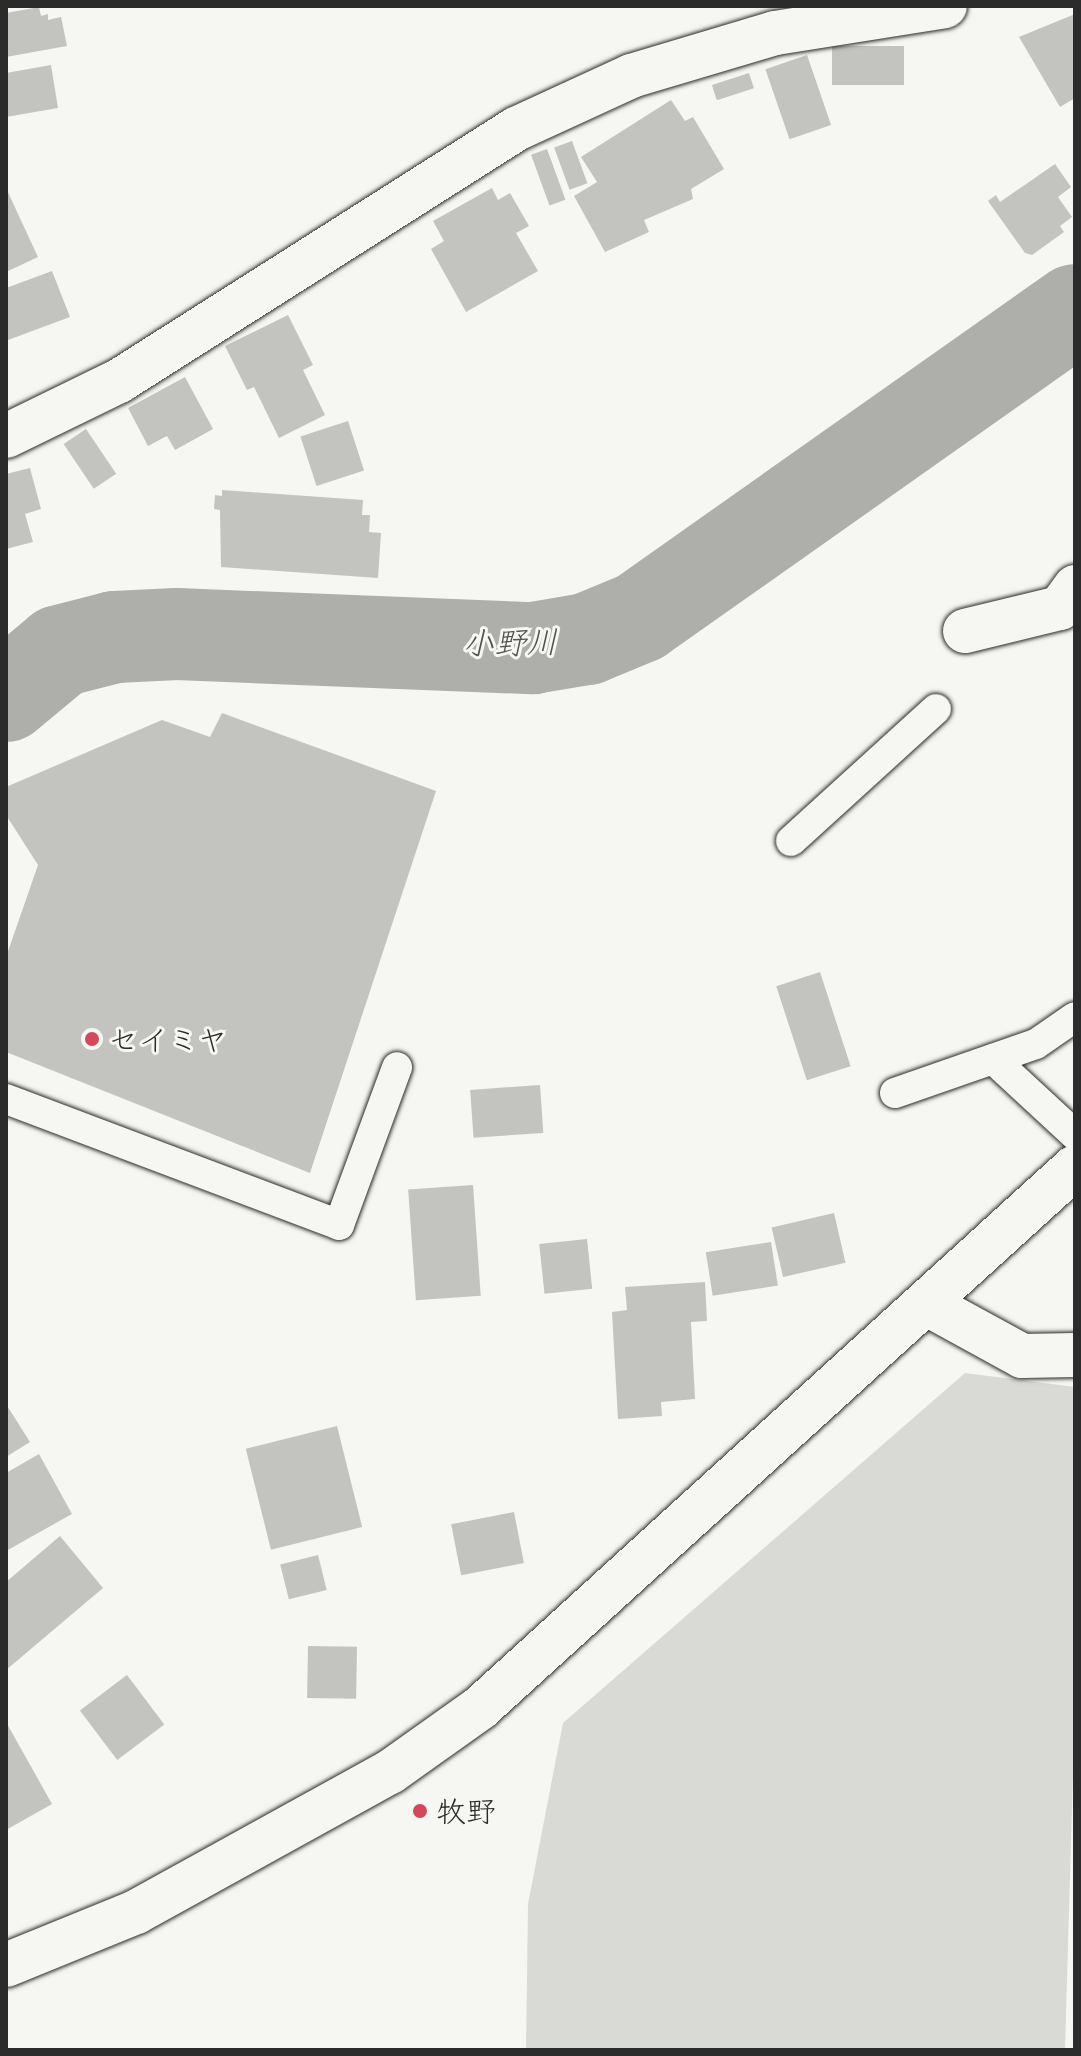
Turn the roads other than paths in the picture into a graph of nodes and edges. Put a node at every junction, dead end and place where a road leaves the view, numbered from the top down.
1 (945, 6) edge
2 (6, 436) edge
3 (1075, 587) edge
4 (965, 631) dead end
5 (936, 709) dead end
6 (791, 841) dead end
7 (1075, 1017) edge
8 (993, 1059) junction
9 (397, 1067) dead end
10 (895, 1093) dead end
11 (6, 1099) edge
12 (1075, 1135) edge
13 (1075, 1167) edge
14 (929, 1305) junction
15 (1075, 1355) edge
16 (6, 1965) edge

1 - 2 street
3 - 4 street
5 - 6 lane
7 - 8 lane
8 - 10 lane
8 - 12 lane
9 - 11 lane
13 - 14 street
14 - 15 street
14 - 16 street

